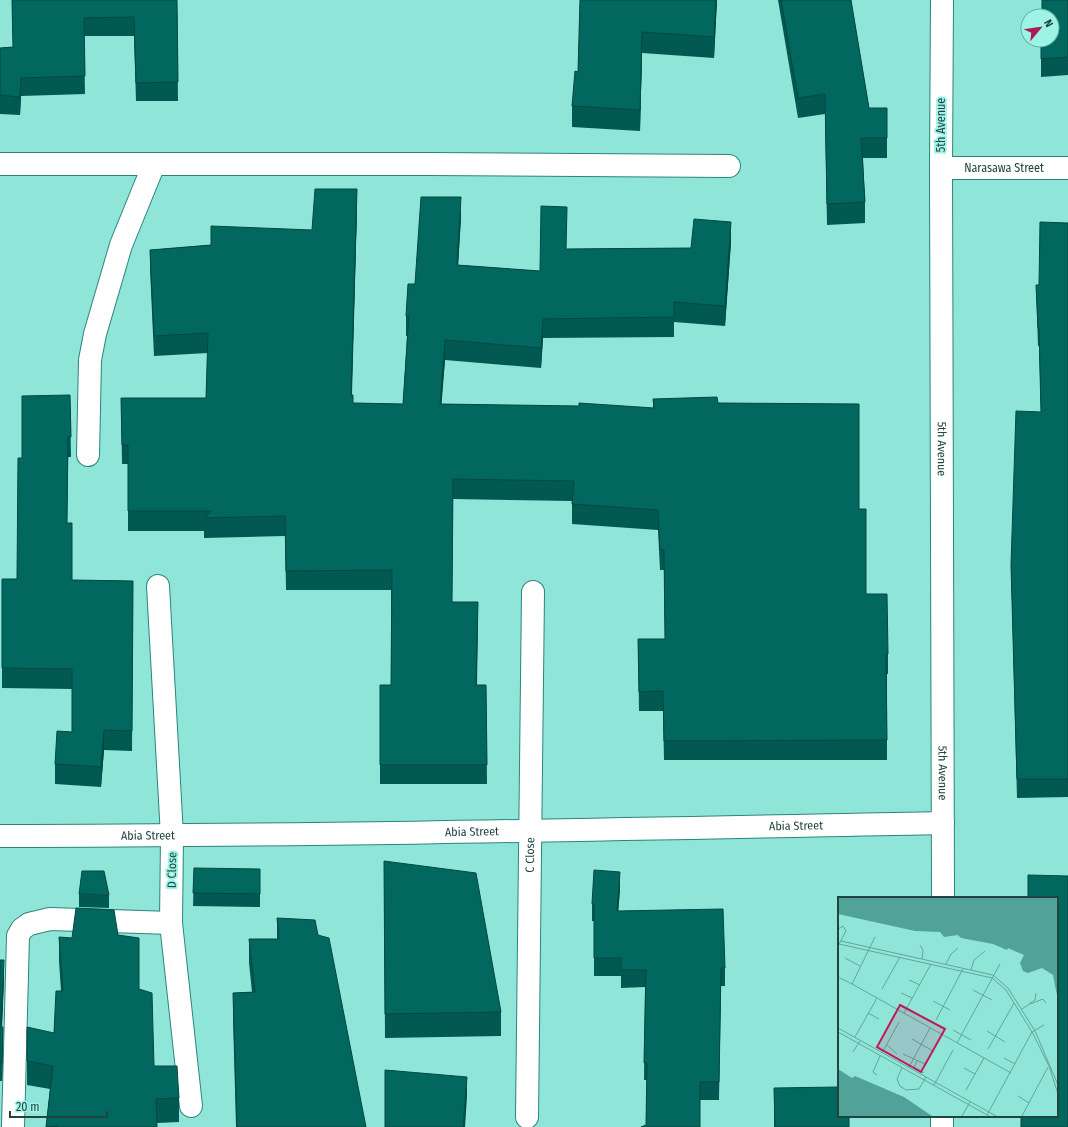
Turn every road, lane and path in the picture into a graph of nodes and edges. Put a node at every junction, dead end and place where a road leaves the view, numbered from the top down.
1 (942, 0) edge
2 (0, 164) edge
3 (154, 164) junction
4 (729, 166) dead end
5 (941, 168) junction
6 (1068, 168) edge
7 (88, 455) dead end
8 (158, 586) dead end
9 (533, 592) dead end
10 (943, 823) junction
11 (530, 831) junction
12 (0, 836) edge
13 (172, 836) junction
14 (943, 897) edge
15 (171, 923) junction
16 (191, 1106) dead end
17 (527, 1117) dead end
18 (13, 1127) edge

1 - 5 street, 5th Avenue
2 - 3 street
3 - 4 street
3 - 7 street
5 - 6 street, Narasawa Street
5 - 10 street, 5th Avenue
8 - 13 street, D Close
9 - 11 street, C Close
10 - 11 street, Abia Street
10 - 14 street, 5th Avenue
11 - 13 street, Abia Street
11 - 17 street, C Close
12 - 13 street, Abia Street
13 - 15 street, D Close
15 - 16 street, D Close
15 - 18 street

